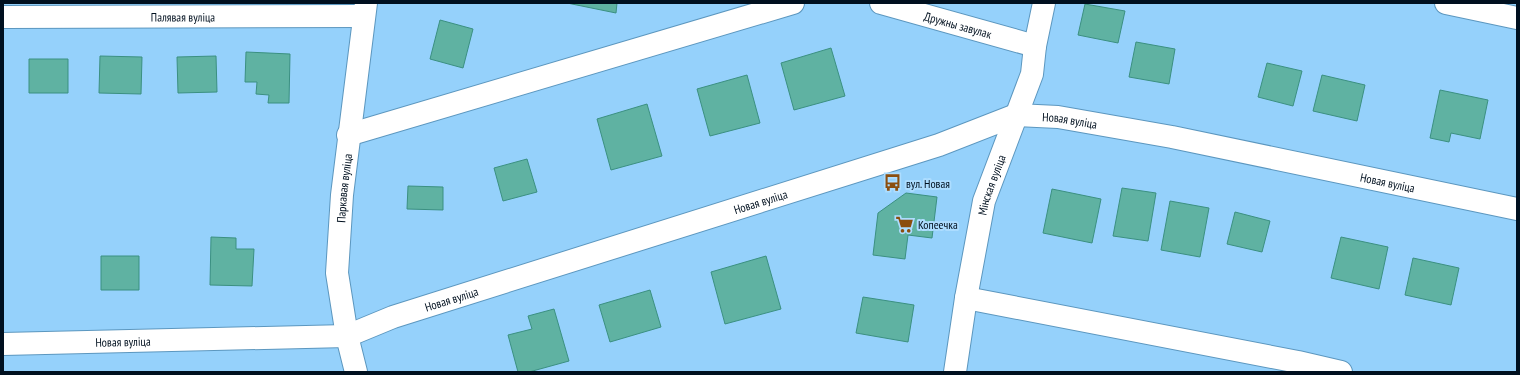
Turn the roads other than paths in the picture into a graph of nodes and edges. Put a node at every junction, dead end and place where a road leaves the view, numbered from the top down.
1 (793, 3) edge
2 (881, 3) edge
3 (1044, 3) edge
4 (1446, 3) edge
5 (365, 10) edge
6 (3, 17) edge
7 (1517, 18) edge
8 (1035, 46) junction
9 (1016, 115) junction
10 (348, 135) junction
11 (1517, 208) edge
12 (966, 298) junction
13 (347, 336) junction
14 (3, 344) edge
15 (356, 372) edge
16 (955, 372) edge
17 (1341, 372) edge

1 - 10 street
2 - 8 street, Дружны завулак
3 - 8 street, Мінская вуліца
4 - 7 street
5 - 6 street, Палявая вуліца
5 - 10 street, Паркавая вуліца
8 - 9 street, Мінская вуліца
9 - 11 street, Новая вуліца
9 - 12 street, Мінская вуліца
9 - 13 street, Новая вуліца
10 - 13 street, Паркавая вуліца
12 - 16 street, Мінская вуліца
12 - 17 street
13 - 14 street, Новая вуліца
13 - 15 street, Паркавая вуліца

